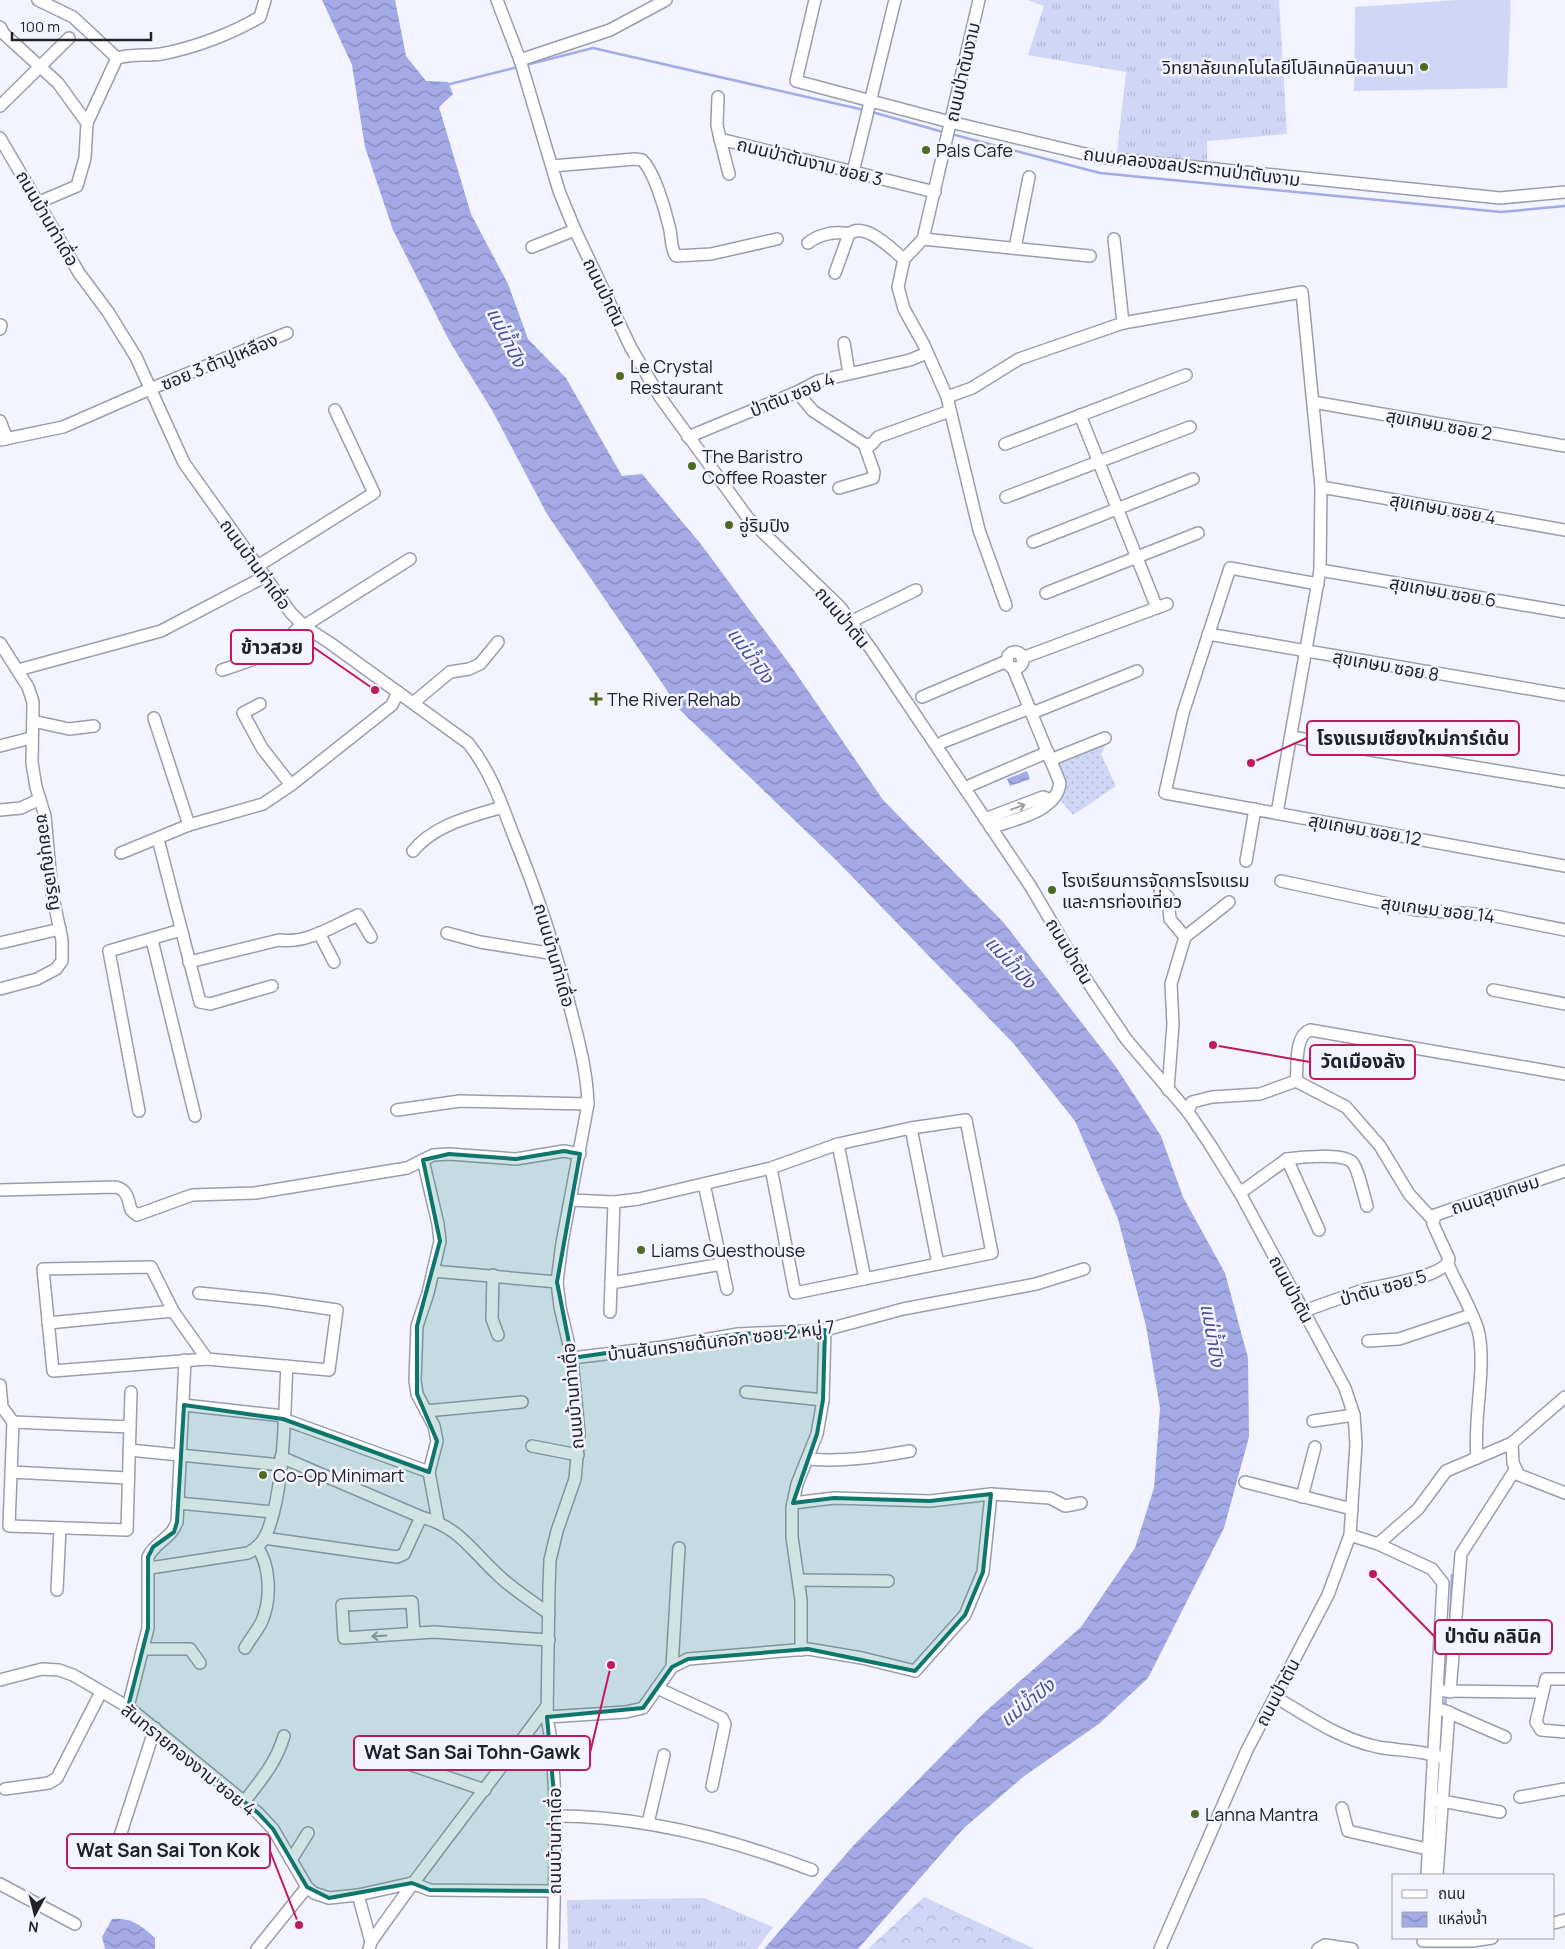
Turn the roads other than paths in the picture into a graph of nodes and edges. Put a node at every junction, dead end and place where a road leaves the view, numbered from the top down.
1 (38, 0) edge
2 (265, 0) edge
3 (497, 0) edge
4 (666, 0) edge
5 (815, 0) edge
6 (894, 0) edge
7 (979, 0) edge
8 (0, 27) edge
9 (69, 38) dead end
10 (118, 58) junction
11 (520, 60) junction
12 (41, 67) junction
13 (718, 97) dead end
14 (869, 100) junction
15 (0, 106) edge
16 (950, 122) junction
17 (87, 123) junction
18 (0, 138) edge
19 (720, 139) junction
20 (552, 166) junction
21 (853, 172) junction
22 (729, 174) dead end
23 (1029, 177) dead end
24 (935, 192) junction
25 (1565, 192) edge
26 (37, 203) junction
27 (575, 230) junction
28 (849, 234) junction
29 (777, 239) dead end
30 (923, 239) junction
31 (1114, 239) dead end
32 (808, 243) dead end
33 (532, 246) dead end
34 (1015, 248) junction
35 (1090, 256) dead end
36 (904, 259) junction
37 (835, 272) dead end
38 (1124, 323) junction
39 (287, 333) dead end
40 (844, 343) dead end
41 (927, 353) junction
42 (849, 373) junction
43 (1186, 375) dead end
44 (150, 389) junction
45 (797, 392) junction
46 (947, 398) junction
47 (1313, 402) junction
48 (335, 410) dead end
49 (950, 411) junction
50 (1080, 416) junction
51 (0, 421) edge
52 (1190, 426) dead end
53 (688, 437) junction
54 (4, 440) edge
55 (864, 444) junction
56 (1005, 444) dead end
57 (1565, 446) edge
58 (1098, 462) junction
59 (1193, 479) dead end
60 (1321, 487) junction
61 (839, 488) dead end
62 (1006, 497) dead end
63 (1117, 509) junction
64 (1565, 530) edge
65 (1198, 533) dead end
66 (1033, 542) dead end
67 (1137, 557) junction
68 (410, 559) dead end
69 (256, 566) junction
70 (1320, 570) junction
71 (264, 577) junction
72 (1318, 584) junction
73 (916, 590) dead end
74 (1046, 593) dead end
75 (1006, 604) dead end
76 (1565, 612) edge
77 (850, 622) junction
78 (303, 625) junction
79 (1208, 634) junction
80 (498, 642) dead end
81 (0, 643) edge
82 (1306, 651) junction
83 (1010, 664) junction
84 (18, 670) junction
85 (222, 670) dead end
86 (1136, 671) dead end
87 (398, 692) junction
88 (1565, 695) edge
89 (922, 697) dead end
90 (413, 703) junction
91 (260, 704) dead end
92 (1031, 711) junction
93 (154, 718) dead end
94 (33, 721) junction
95 (94, 726) dead end
96 (1291, 737) junction
97 (31, 738) junction
98 (1105, 738) dead end
99 (943, 742) dead end
100 (0, 746) edge
101 (1049, 756) junction
102 (1565, 782) edge
103 (292, 785) junction
104 (971, 785) dead end
105 (40, 800) junction
106 (502, 806) junction
107 (1255, 809) junction
108 (0, 810) edge
109 (1277, 813) junction
110 (988, 824) junction
111 (189, 825) junction
112 (158, 839) junction
113 (413, 850) dead end
114 (121, 853) dead end
115 (1246, 861) dead end
116 (1565, 866) edge
117 (1281, 881) dead end
118 (1160, 890) dead end
119 (1229, 902) dead end
120 (60, 929) junction
121 (181, 930) junction
122 (1565, 930) edge
123 (320, 933) junction
124 (448, 933) dead end
125 (371, 936) dead end
126 (1186, 937) junction
127 (152, 940) junction
128 (0, 943) edge
129 (555, 954) junction
130 (189, 962) junction
131 (334, 962) dead end
132 (272, 986) dead end
133 (0, 988) edge
134 (1493, 990) dead end
135 (1565, 1004) edge
136 (1565, 1074) edge
137 (1296, 1081) junction
138 (1168, 1090) junction
139 (588, 1104) junction
140 (397, 1110) dead end
141 (139, 1111) dead end
142 (1188, 1112) junction
143 (195, 1116) dead end
144 (911, 1128) junction
145 (838, 1144) junction
146 (580, 1154) junction
147 (1287, 1159) junction
148 (423, 1160) junction
149 (771, 1168) junction
150 (1565, 1171) edge
151 (704, 1184) junction
152 (0, 1190) edge
153 (1240, 1193) junction
154 (571, 1200) junction
155 (614, 1202) junction
156 (1367, 1206) dead end
157 (1433, 1222) junction
158 (1319, 1230) dead end
159 (722, 1264) junction
160 (938, 1264) junction
161 (1448, 1264) junction
162 (1084, 1269) dead end
163 (493, 1275) junction
164 (432, 1277) junction
165 (865, 1279) junction
166 (557, 1282) junction
167 (611, 1283) junction
168 (727, 1289) dead end
169 (199, 1293) dead end
170 (173, 1311) junction
171 (1304, 1311) junction
172 (610, 1312) dead end
173 (1470, 1315) junction
174 (48, 1323) junction
175 (824, 1330) junction
176 (498, 1335) dead end
177 (1368, 1341) dead end
178 (572, 1358) junction
179 (207, 1359) junction
180 (185, 1360) junction
181 (287, 1366) junction
182 (0, 1385) edge
183 (131, 1392) dead end
184 (746, 1392) dead end
185 (1565, 1397) edge
186 (823, 1400) junction
187 (522, 1402) dead end
188 (184, 1405) junction
189 (426, 1411) junction
190 (1354, 1415) junction
191 (284, 1417) junction
192 (1314, 1421) dead end
193 (13, 1422) junction
194 (130, 1427) junction
195 (1512, 1443) junction
196 (532, 1446) dead end
197 (1314, 1447) dead end
198 (129, 1450) junction
199 (910, 1451) dead end
200 (182, 1454) junction
201 (578, 1455) junction
202 (1477, 1458) junction
203 (808, 1459) junction
204 (281, 1461) junction
205 (1515, 1470) junction
206 (11, 1472) junction
207 (429, 1472) junction
208 (128, 1478) junction
209 (1245, 1482) dead end
210 (1565, 1493) edge
211 (991, 1494) junction
212 (1302, 1497) junction
213 (178, 1503) junction
214 (793, 1503) junction
215 (1081, 1503) dead end
216 (1352, 1509) junction
217 (273, 1512) junction
218 (421, 1517) junction
219 (438, 1522) junction
220 (60, 1528) junction
221 (1350, 1535) junction
222 (264, 1538) junction
223 (1378, 1544) junction
224 (257, 1548) junction
225 (679, 1548) dead end
226 (150, 1568) junction
227 (799, 1580) junction
228 (888, 1581) dead end
229 (1443, 1583) junction
230 (1458, 1584) junction
231 (57, 1590) dead end
232 (549, 1614) junction
233 (414, 1633) junction
234 (549, 1640) junction
235 (245, 1648) dead end
236 (143, 1649) junction
237 (801, 1650) junction
238 (1440, 1651) junction
239 (1453, 1651) junction
240 (200, 1663) dead end
241 (672, 1667) junction
242 (1565, 1679) edge
243 (0, 1680) edge
244 (657, 1688) junction
245 (1438, 1691) junction
246 (101, 1692) junction
247 (1450, 1692) junction
248 (1534, 1692) dead end
249 (1275, 1697) junction
250 (128, 1707) junction
251 (1437, 1707) junction
252 (547, 1711) junction
253 (1448, 1712) junction
254 (155, 1728) junction
255 (1565, 1732) edge
256 (284, 1736) dead end
257 (1505, 1737) dead end
258 (664, 1754) dead end
259 (1434, 1754) junction
260 (1445, 1759) junction
261 (400, 1761) dead end
262 (712, 1786) dead end
263 (5, 1789) dead end
264 (1565, 1789) edge
265 (485, 1790) junction
266 (1520, 1798) dead end
267 (1438, 1800) junction
268 (244, 1802) junction
269 (1342, 1808) dead end
270 (1500, 1812) dead end
271 (556, 1816) junction
272 (648, 1823) junction
273 (308, 1834) dead end
274 (119, 1839) dead end
275 (1434, 1851) junction
276 (291, 1860) junction
277 (812, 1870) dead end
278 (1427, 1874) edge
279 (1437, 1874) edge
280 (412, 1883) junction
281 (0, 1884) edge
282 (307, 1887) junction
283 (554, 1891) junction
284 (358, 1895) junction
285 (75, 1924) dead end
286 (1470, 1939) edge
287 (1427, 1941) edge
288 (370, 1945) edge
289 (257, 1949) edge
290 (553, 1949) edge
291 (1160, 1949) edge
292 (1318, 1949) edge
293 (1352, 1949) edge

1 - 10 street
2 - 10 street
3 - 11 street, ถนนป่าตัน
4 - 11 street
5 - 14 street, ถนนคลองชลประทานป่าตันงาม
6 - 14 street
7 - 16 street, ถนนป่าตันงาม
8 - 12 street
9 - 12 street
10 - 17 street
11 - 20 street, ถนนป่าตัน
12 - 15 street
12 - 17 street
13 - 19 street
14 - 16 street, ถนนคลองชลประทานป่าตันงาม
14 - 21 street
16 - 24 street, ถนนป่าตันงาม
16 - 25 street, ถนนคลองชลประทานป่าตันงาม
17 - 26 street
18 - 26 street, ถนนบ้านท่าเดื่อ
19 - 21 street, ถนนป่าตันงาม ซอย 3
19 - 22 street, ถนนป่าตันงาม ซอย 3
20 - 27 street, ถนนป่าตัน
20 - 29 street
21 - 24 street, ถนนป่าตันงาม ซอย 3
23 - 34 street
24 - 30 street, ถนนป่าตันงาม
26 - 44 street, ถนนบ้านท่าเดื่อ
27 - 33 street
27 - 53 street, ถนนป่าตัน
28 - 32 street
28 - 36 street
28 - 37 street
30 - 34 street
30 - 36 street
31 - 38 street
34 - 35 street
36 - 41 street
38 - 46 street
38 - 47 street
39 - 44 street, ซอย 3 ต้าปูเหลือง
40 - 42 street
41 - 42 street, ป่าตัน ซอย 4
41 - 46 street
42 - 45 street, ป่าตัน ซอย 4
43 - 50 street
44 - 54 street, ซอย 3 ต้าปูเหลือง
44 - 69 street, ถนนบ้านท่าเดื่อ
45 - 53 street, ป่าตัน ซอย 4
45 - 55 street
46 - 49 street
47 - 57 street, สุขเกษม ซอย 2
47 - 60 street
48 - 69 street
49 - 55 street
49 - 75 street
50 - 56 street
50 - 58 street
51 - 54 street
52 - 58 street
53 - 77 street, ถนนป่าตัน
55 - 61 street
58 - 62 street
58 - 63 street
59 - 63 street
60 - 64 street, สุขเกษม ซอย 4
60 - 70 street
63 - 66 street
63 - 67 street
65 - 67 street
67 - 74 street
67 - 83 street
68 - 78 street
69 - 71 street, ถนนบ้านท่าเดื่อ
70 - 72 street
70 - 76 street, สุขเกษม ซอย 6
71 - 78 street, ถนนบ้านท่าเดื่อ
71 - 84 street
72 - 79 street
72 - 82 street
73 - 77 street
77 - 110 street, ถนนป่าตัน
78 - 85 street
78 - 87 street, ถนนบ้านท่าเดื่อ
79 - 82 street, สุขเกษม ซอย 8
79 - 107 street, สุขเกษม ซอย 12
80 - 90 street
81 - 84 street, ซอยบุญเจริญ
82 - 88 street, สุขเกษม ซอย 8
82 - 96 street
83 - 89 street
83 - 92 street
84 - 94 street, ซอยบุญเจริญ
86 - 92 street
87 - 90 street, ถนนบ้านท่าเดื่อ
87 - 103 street
90 - 106 street, ถนนบ้านท่าเดื่อ
91 - 103 street
92 - 99 street
92 - 101 street
93 - 111 street
94 - 95 street
94 - 97 street, ซอยบุญเจริญ
96 - 102 street
96 - 109 street
97 - 100 street
97 - 105 street, ซอยบุญเจริญ
98 - 101 street
101 - 104 street
101 - 110 street
103 - 111 street
105 - 108 street
105 - 120 street, ซอยบุญเจริญ
106 - 113 street
106 - 129 street, ถนนบ้านท่าเดื่อ
107 - 109 street, สุขเกษม ซอย 12
107 - 115 street
109 - 116 street, สุขเกษม ซอย 12
110 - 138 street, ถนนป่าตัน
111 - 112 street
112 - 114 street
112 - 121 street
117 - 122 street, สุขเกษม ซอย 14
118 - 126 street
119 - 126 street
120 - 128 street
120 - 133 street, ซอยบุญเจริญ
121 - 127 street
121 - 130 street
123 - 125 street
123 - 130 street
123 - 131 street
124 - 129 street
126 - 138 street
127 - 141 street
127 - 143 street
129 - 139 street, ถนนบ้านท่าเดื่อ
130 - 132 street
134 - 135 street
136 - 137 street
137 - 142 street
137 - 157 street, ป่าตัน ซอย 5
138 - 142 street, ถนนป่าตัน
139 - 140 street
139 - 146 street, ถนนบ้านท่าเดื่อ
142 - 153 street, ถนนป่าตัน
144 - 145 street
144 - 160 street
144 - 160 street
145 - 149 street
145 - 165 street
146 - 148 street
146 - 154 street, ถนนบ้านท่าเดื่อ
147 - 153 street
147 - 156 street
147 - 158 street
148 - 152 street
148 - 164 street
149 - 151 street
149 - 165 street
150 - 157 street, ถนนสุขเกษม
151 - 155 street
151 - 159 street
153 - 171 street, ถนนป่าตัน
154 - 155 street
154 - 166 street, ถนนบ้านท่าเดื่อ
155 - 167 street
157 - 161 street, ป่าตัน ซอย 5
159 - 167 street
159 - 168 street
160 - 165 street
161 - 171 street, ป่าตัน ซอย 5
161 - 173 street
162 - 175 street, บ้านสันทรายต้นกอก ซอย 2 หมู่ 7
163 - 164 street
163 - 166 street
163 - 176 street
164 - 189 street
166 - 178 street, ถนนบ้านท่าเดื่อ
167 - 172 street
169 - 181 street
170 - 174 street
170 - 174 street
170 - 179 street
171 - 190 street, ถนนป่าตัน
173 - 177 street
173 - 202 street
174 - 180 street
175 - 178 street, บ้านสันทรายต้นกอก ซอย 2 หมู่ 7
175 - 186 street
178 - 201 street, ถนนบ้านท่าเดื่อ
179 - 180 street
179 - 181 street
180 - 188 street
181 - 191 street
182 - 193 street
183 - 194 street
184 - 186 street
185 - 195 street
186 - 203 street
187 - 189 street
188 - 191 street
188 - 200 street
189 - 207 street
190 - 192 street
190 - 216 street, ถนนป่าตัน
191 - 204 street
191 - 207 street
193 - 194 street
193 - 206 street
194 - 198 street
195 - 202 street
195 - 205 street
196 - 201 street
197 - 212 street
198 - 200 street
198 - 208 street
199 - 203 street
200 - 204 street
200 - 213 street
201 - 232 street, ถนนบ้านท่าเดื่อ
202 - 223 street
203 - 214 street
204 - 217 street
204 - 218 street
205 - 210 street
205 - 230 street
206 - 208 street
206 - 220 street
207 - 219 street
208 - 220 street
209 - 212 street
211 - 214 street
211 - 215 street
211 - 237 street
212 - 216 street
213 - 217 street
213 - 226 street
214 - 227 street
216 - 221 street, ถนนป่าตัน
217 - 222 street
218 - 219 street
218 - 222 street
219 - 232 street
220 - 231 street
221 - 223 street
221 - 249 street, ถนนป่าตัน
222 - 224 street
223 - 229 street
224 - 226 street
224 - 235 street
225 - 241 street
226 - 236 street
227 - 228 street
227 - 237 street
229 - 230 street
229 - 238 street
230 - 239 street
232 - 234 street, ถนนบ้านท่าเดื่อ
233 -> 233 street
233 - 234 street
234 - 252 street, ถนนบ้านท่าเดื่อ
236 - 240 street
236 - 250 street
237 - 241 street
238 - 239 street
238 - 245 street
239 - 247 street
241 - 244 street
242 - 255 street
243 - 246 street, สันทรายกองงาม ซอย 4
244 - 252 street
244 - 262 street
245 - 247 street
245 - 251 street
246 - 250 street, สันทรายกองงาม ซอย 4
246 - 263 street
247 - 248 street
249 - 259 street
249 - 291 street, ถนนป่าตัน
250 - 254 street, สันทรายกองงาม ซอย 4
251 - 253 street
251 - 259 street
252 - 265 street
252 - 271 street, ถนนบ้านท่าเดื่อ
253 - 257 street
253 - 260 street
254 - 268 street, สันทรายกองงาม ซอย 4
254 - 274 street
256 - 268 street
258 - 272 street
259 - 260 street
259 - 267 street
260 - 267 street
261 - 265 street
264 - 266 street
265 - 280 street
267 - 270 street
267 - 275 street
268 - 276 street, สันทรายกองงาม ซอย 4
269 - 275 street
271 - 272 street
271 - 283 street, ถนนบ้านท่าเดื่อ
272 - 277 street
273 - 276 street
275 - 278 street
275 - 279 street
276 - 282 street, สันทรายกองงาม ซอย 4
280 - 283 street
280 - 284 street
280 - 288 street
281 - 285 street
282 - 284 street
282 - 289 street
283 - 290 street, ถนนบ้านท่าเดื่อ
284 - 288 street
286 - 287 street
292 - 293 street

